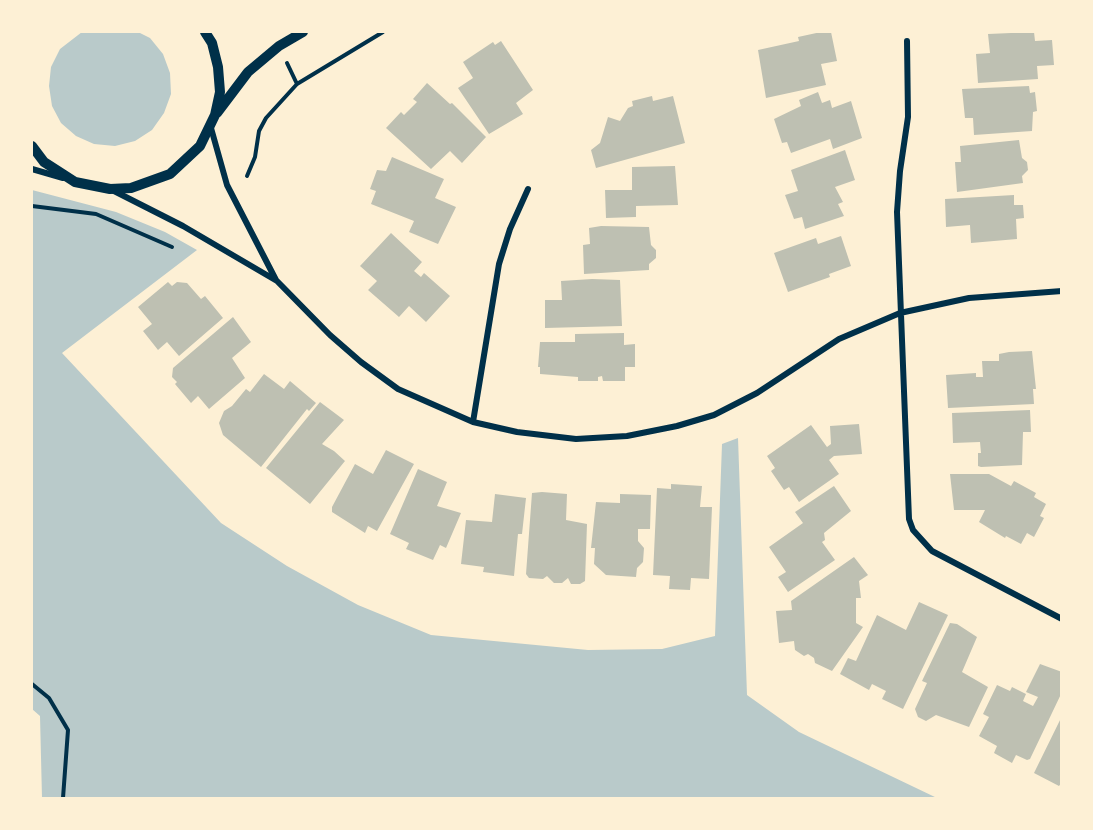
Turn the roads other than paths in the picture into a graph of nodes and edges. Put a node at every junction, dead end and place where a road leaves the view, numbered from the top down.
1 (205, 32) edge
2 (303, 32) edge
3 (907, 40) dead end
4 (215, 116) junction
5 (210, 128) junction
6 (32, 146) edge
7 (32, 169) edge
8 (75, 182) junction
9 (110, 189) junction
10 (528, 189) dead end
11 (277, 281) junction
12 (1062, 291) edge
13 (900, 313) junction
14 (473, 422) junction
15 (1062, 619) edge

1 - 4 street
2 - 4 street
3 - 13 street
4 - 5 street
5 - 9 street
5 - 11 street
6 - 8 street
7 - 8 street
8 - 9 street
9 - 11 street
10 - 14 street
11 - 14 street
12 - 13 street
13 - 14 street
13 - 15 street

